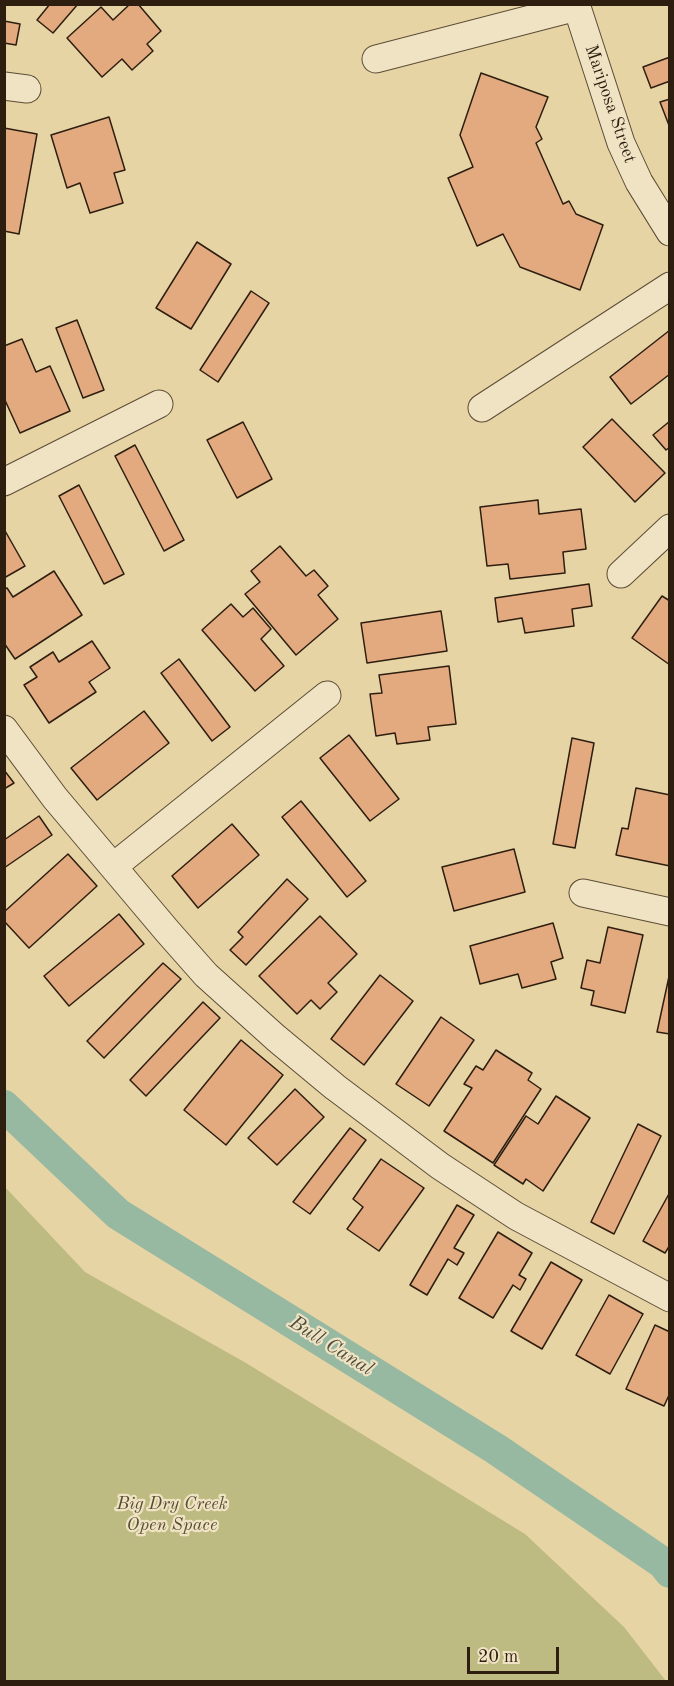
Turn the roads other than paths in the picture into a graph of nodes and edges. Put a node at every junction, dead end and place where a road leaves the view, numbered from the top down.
1 (577, 6) edge
2 (376, 60) dead end
3 (669, 232) edge
4 (669, 286) edge
5 (159, 404) dead end
6 (482, 408) dead end
7 (4, 482) edge
8 (669, 528) edge
9 (621, 574) dead end
10 (327, 695) dead end
11 (4, 729) edge
12 (114, 866) junction
13 (583, 893) dead end
14 (669, 912) edge
15 (669, 1298) edge

1 - 2 street
1 - 3 street, Mariposa Street
4 - 6 street
5 - 7 street
8 - 9 street
10 - 12 street
11 - 12 street
12 - 15 street
13 - 14 street

